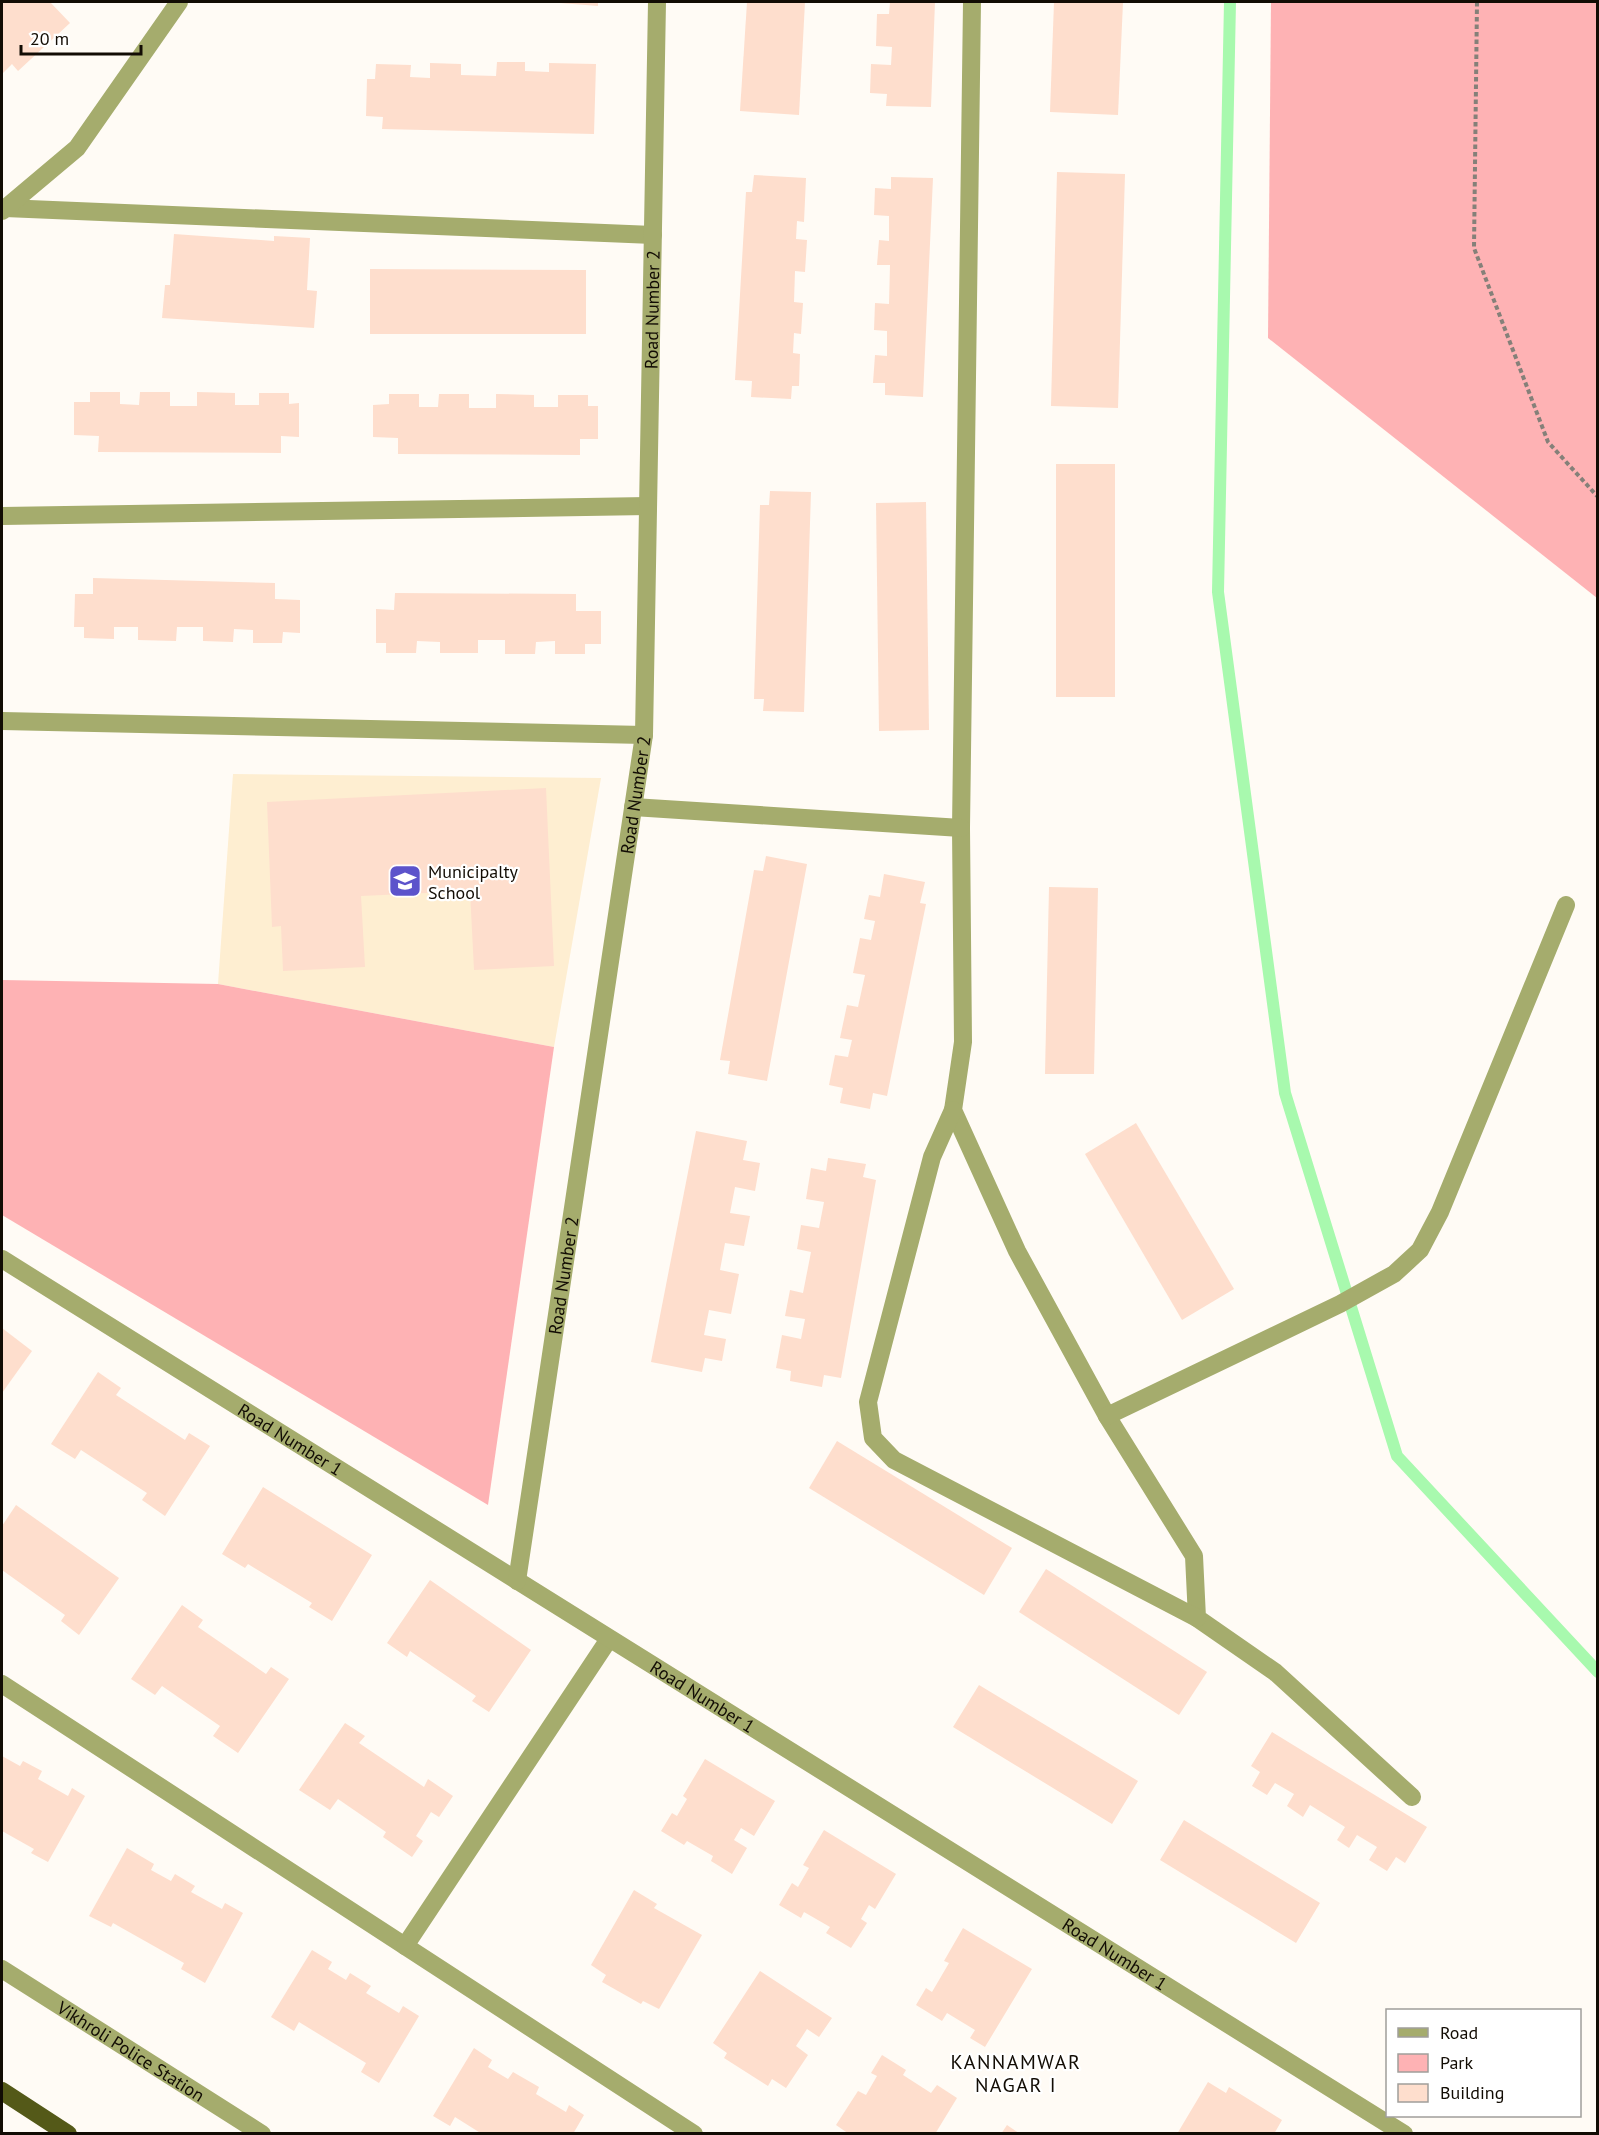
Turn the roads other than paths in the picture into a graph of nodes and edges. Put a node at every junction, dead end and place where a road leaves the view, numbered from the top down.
1 (179, 2) edge
2 (657, 2) edge
3 (972, 2) edge
4 (3, 210) edge
5 (653, 236) junction
6 (648, 506) junction
7 (2, 516) edge
8 (2, 721) edge
9 (644, 735) junction
10 (633, 807) junction
11 (962, 828) junction
12 (1566, 905) dead end
13 (953, 1110) junction
14 (2, 1259) edge
15 (1107, 1416) junction
16 (517, 1581) junction
17 (1197, 1618) junction
18 (609, 1638) junction
19 (2, 1684) edge
20 (1412, 1797) dead end
21 (405, 1946) junction
22 (2, 1969) edge
23 (2, 2091) edge
24 (68, 2133) edge
25 (262, 2133) edge
26 (694, 2133) edge
27 (1404, 2133) edge

1 - 4 street
2 - 5 street, Road Number 2
3 - 11 street
4 - 5 street
5 - 6 street, Road Number 2
6 - 7 street
6 - 9 street, Road Number 2
8 - 9 street
9 - 10 street, Road Number 2
10 - 11 street
10 - 16 street, Road Number 2
11 - 13 street
12 - 15 street
13 - 15 street
13 - 17 street
14 - 16 street, Road Number 1
15 - 17 street
16 - 18 street, Road Number 1
17 - 20 street
18 - 21 street
18 - 27 street, Road Number 1
19 - 21 street
21 - 26 street
22 - 25 street, Vikhroli Police Station
23 - 24 highway

